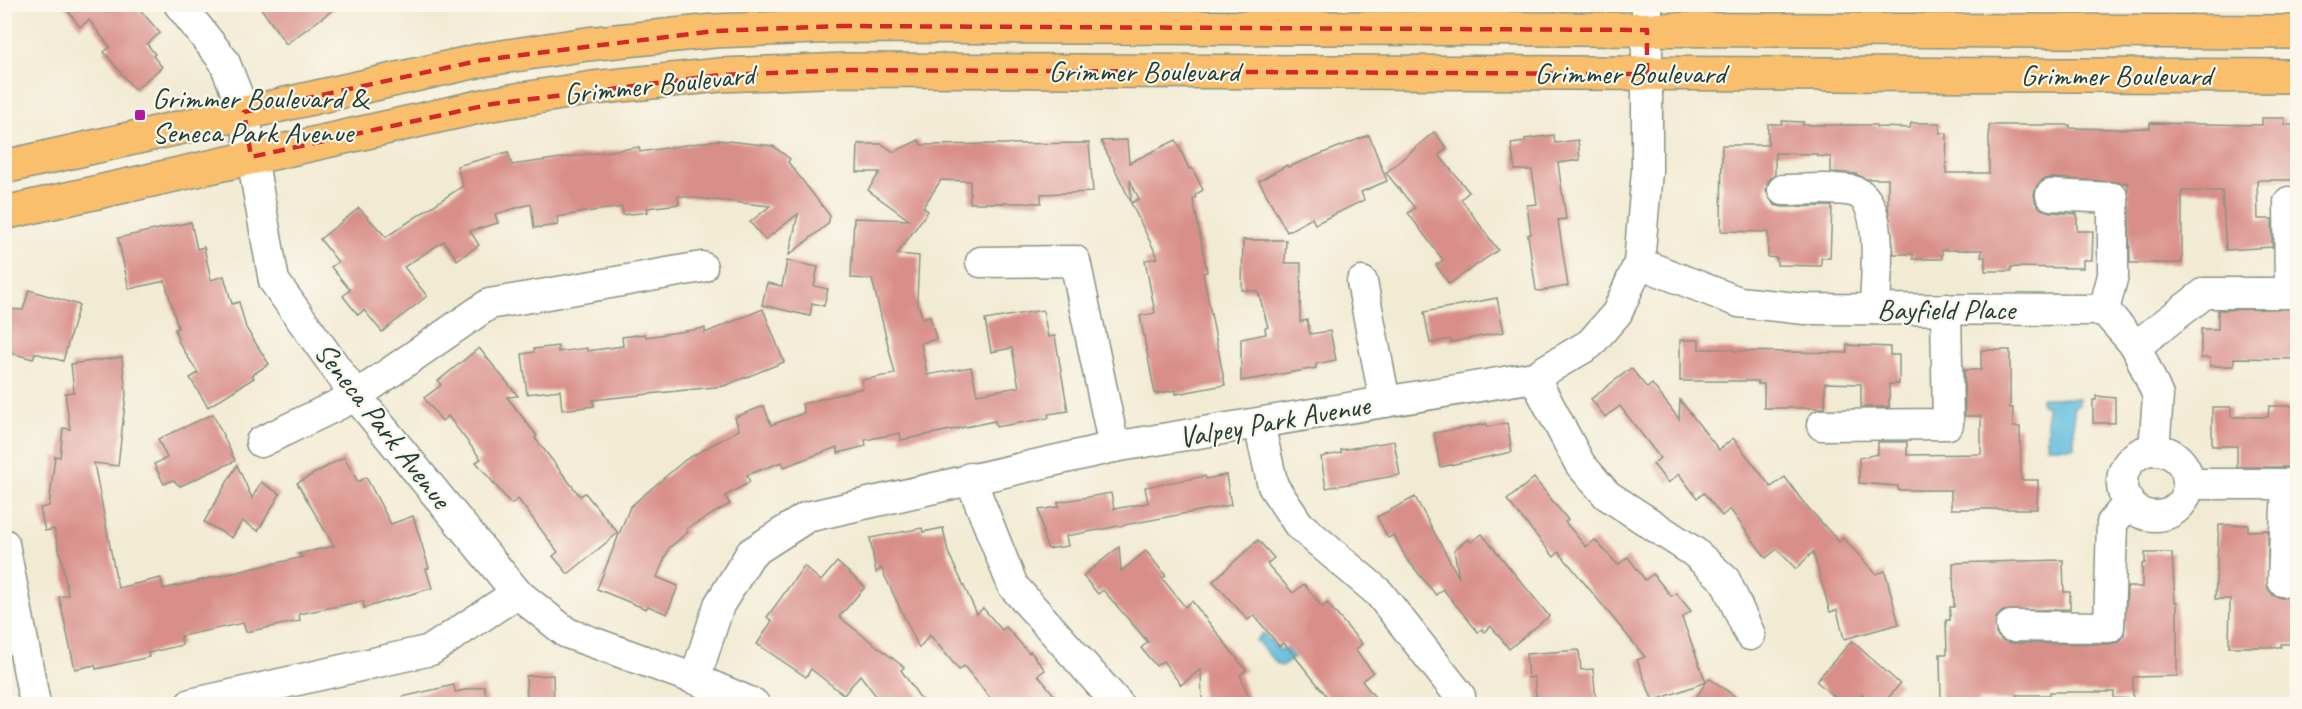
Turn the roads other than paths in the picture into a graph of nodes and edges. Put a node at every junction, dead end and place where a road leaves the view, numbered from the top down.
1 (179, 4) edge
2 (1647, 17) edge
3 (2298, 32) edge
4 (1647, 74) junction
5 (2298, 76) edge
6 (244, 112) junction
7 (250, 157) junction
8 (4, 166) edge
9 (1783, 190) dead end
10 (2051, 195) dead end
11 (2289, 202) dead end
12 (4, 213) edge
13 (981, 262) dead end
14 (1639, 263) junction
15 (702, 267) dead end
16 (1362, 282) dead end
17 (1875, 309) junction
18 (1946, 309) junction
19 (2104, 310) junction
20 (2136, 346) junction
21 (1534, 377) junction
22 (356, 396) junction
23 (1385, 402) junction
24 (1259, 424) junction
25 (1822, 425) dead end
26 (261, 442) dead end
27 (1114, 447) junction
28 (2154, 450) junction
29 (970, 478) junction
30 (2188, 484) junction
31 (2129, 502) junction
32 (4, 544) edge
33 (2283, 581) dead end
34 (517, 594) junction
35 (2011, 626) dead end
36 (1750, 635) dead end
37 (695, 679) junction
38 (1460, 696) dead end
39 (35, 705) edge
40 (191, 705) edge
41 (754, 705) edge
42 (1118, 705) edge

1 - 6 street, Seneca Park Avenue
2 - 3 main road, Grimmer Boulevard
2 - 4 street, Valpey Park Avenue
2 - 6 main road, Grimmer Boulevard
4 - 5 main road, Grimmer Boulevard
4 - 7 main road, Grimmer Boulevard
4 - 14 street, Valpey Park Avenue
6 - 7 street, Seneca Park Avenue
6 - 8 main road, Grimmer Boulevard
7 - 12 main road, Grimmer Boulevard
7 - 22 street, Seneca Park Avenue
9 - 17 street
10 - 19 street
11 - 20 street
13 - 27 street
14 - 17 street, Bayfield Place
14 - 21 street, Valpey Park Avenue
15 - 22 street
16 - 23 street
17 - 18 street, Bayfield Place
18 - 19 street, Bayfield Place
18 - 25 street
19 - 20 street
20 - 28 street
21 - 23 street, Valpey Park Avenue
21 - 36 street
22 - 26 street
22 - 34 street, Seneca Park Avenue
23 - 24 street, Valpey Park Avenue
24 - 27 street, Valpey Park Avenue
24 - 38 street
27 - 29 street, Valpey Park Avenue
28 - 30 street
28 - 31 street
29 - 37 street, Valpey Park Avenue
29 - 42 street
30 - 31 street
30 - 33 street
31 - 35 street
32 - 39 street
34 - 37 street, Seneca Park Avenue
34 - 40 street
37 - 41 street, Seneca Park Avenue

